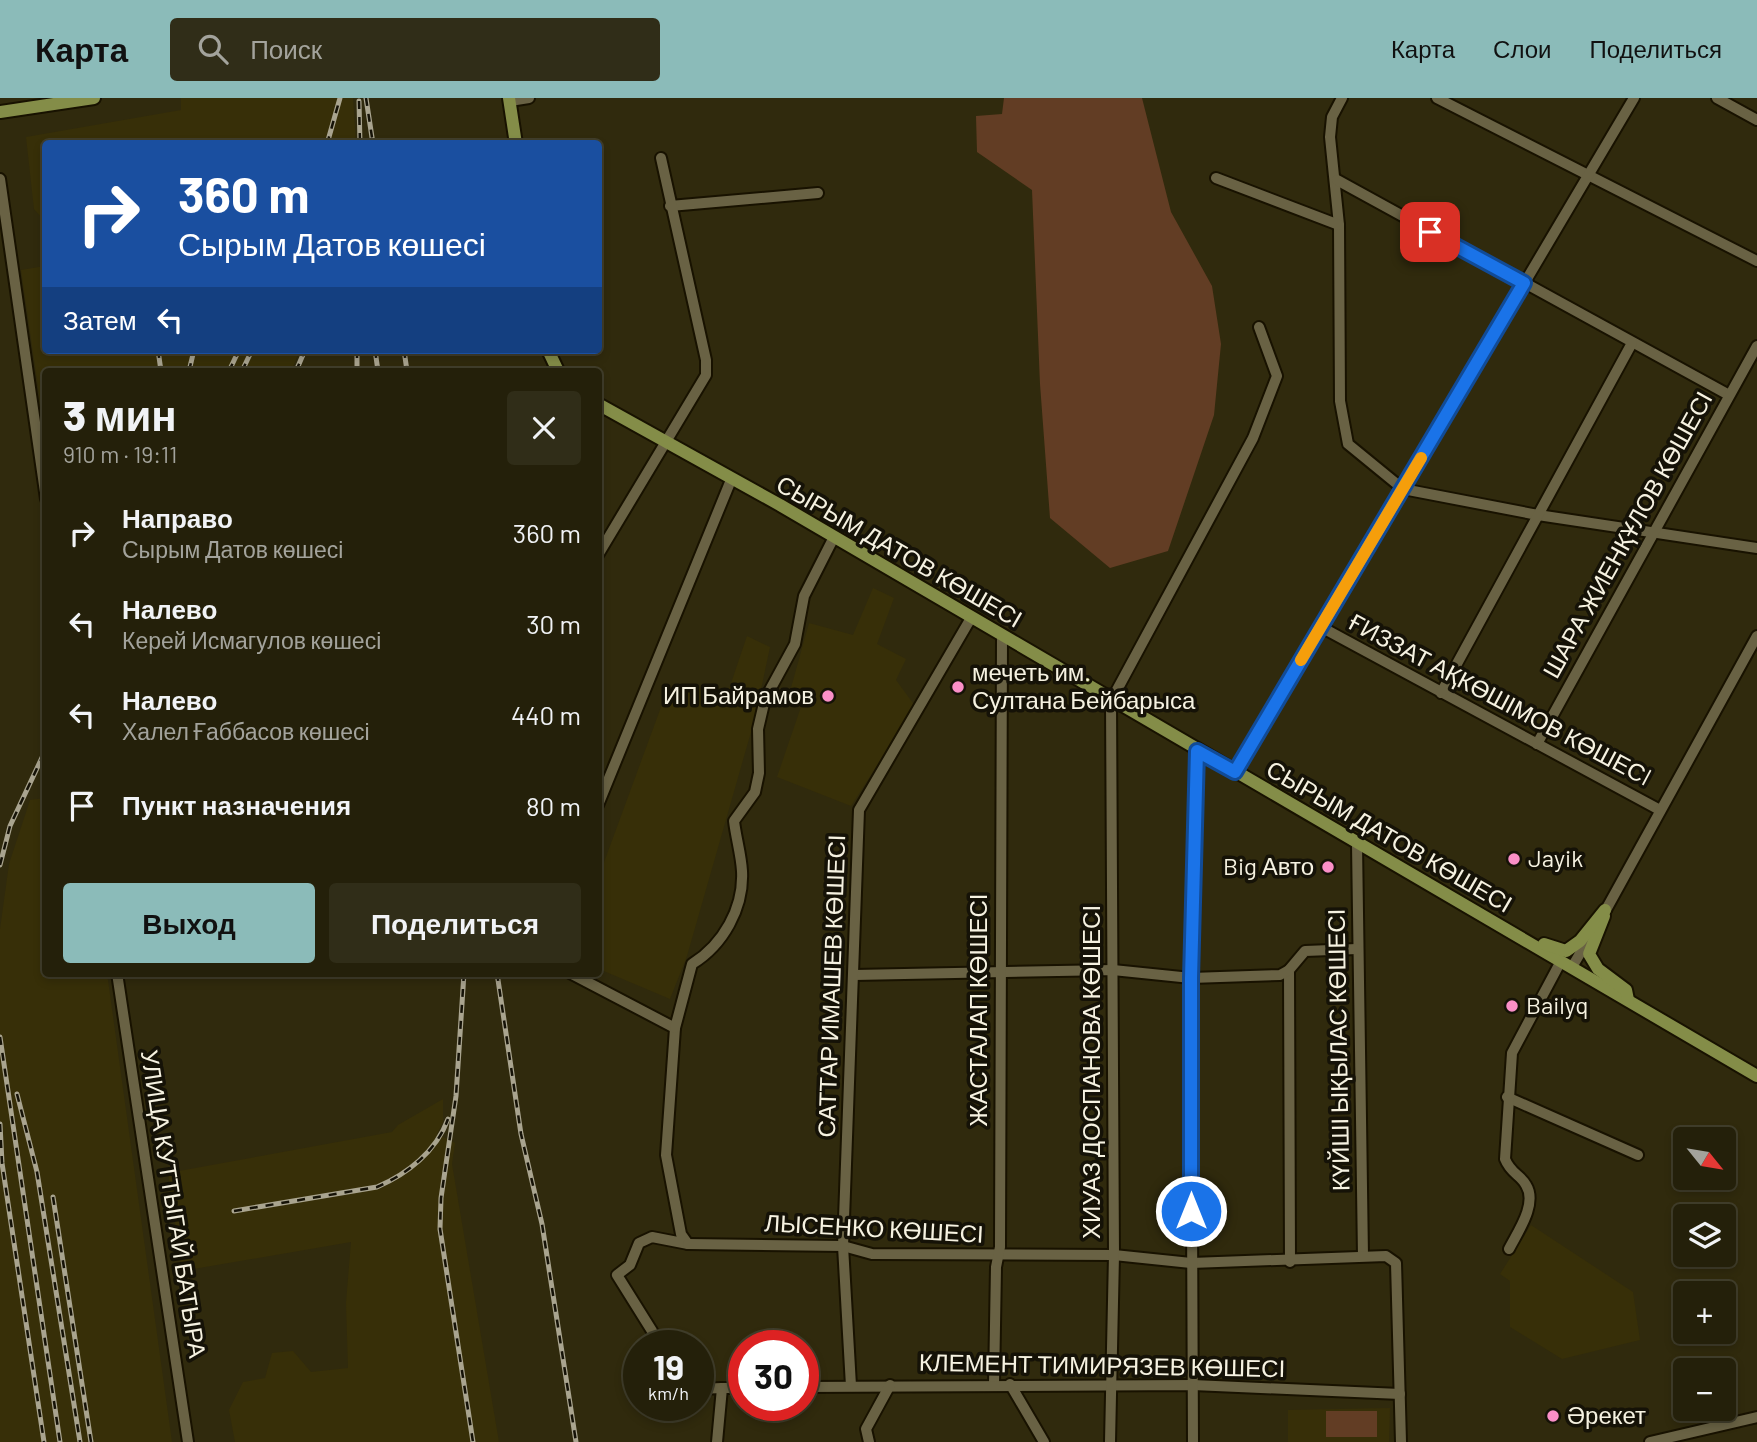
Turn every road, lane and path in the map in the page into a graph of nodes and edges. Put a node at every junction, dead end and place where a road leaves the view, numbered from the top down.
1 (94, 98) edge
2 (529, 98) edge
3 (1342, 98) edge
4 (1437, 98) edge
5 (1634, 98) edge
6 (1717, 98) edge
7 (510, 99) edge
8 (0, 112) edge
9 (1757, 120) edge
10 (515, 140) edge
11 (660, 158) dead end
12 (1589, 173) junction
13 (1216, 178) dead end
14 (0, 179) edge
15 (1337, 180) junction
16 (818, 193) dead end
17 (670, 206) junction
18 (1339, 225) junction
19 (1757, 261) edge
20 (1524, 283) junction
21 (1259, 327) dead end
22 (1632, 343) junction
23 (1757, 346) edge
24 (1729, 395) junction
25 (602, 406) edge
26 (666, 442) junction
27 (42, 471) edge
28 (731, 480) junction
29 (1403, 489) junction
30 (1538, 515) junction
31 (1652, 531) junction
32 (834, 537) junction
33 (602, 548) edge
34 (1757, 548) edge
35 (971, 618) junction
36 (1321, 627) junction
37 (1002, 636) junction
38 (1757, 636) edge
39 (1441, 693) junction
40 (1111, 701) junction
41 (1536, 744) junction
42 (1197, 751) junction
43 (1235, 772) junction
44 (602, 795) edge
45 (1658, 809) junction
46 (1357, 844) junction
47 (1605, 910) junction
48 (1512, 933) junction
49 (1357, 949) junction
50 (1567, 964) junction
51 (1112, 970) junction
52 (1289, 970) junction
53 (1000, 974) junction
54 (854, 975) junction
55 (118, 977) edge
56 (578, 977) edge
57 (1191, 978) junction
58 (1628, 1000) junction
59 (674, 1028) junction
60 (1757, 1076) edge
61 (1507, 1097) junction
62 (1637, 1155) dead end
63 (688, 1244) junction
64 (843, 1245) junction
65 (1509, 1249) dead end
66 (1114, 1255) junction
67 (999, 1256) junction
68 (1363, 1256) junction
69 (1290, 1262) junction
70 (1191, 1263) junction
71 (651, 1330) edge
72 (994, 1384) junction
73 (1010, 1384) junction
74 (890, 1385) junction
75 (1193, 1385) junction
76 (851, 1386) junction
77 (819, 1387) edge
78 (1110, 1387) junction
79 (714, 1388) edge
80 (722, 1388) junction
81 (728, 1388) edge
82 (1400, 1394) junction
83 (1757, 1417) edge
84 (188, 1442) edge
85 (717, 1442) edge
86 (869, 1442) edge
87 (1045, 1442) edge
88 (1110, 1442) edge
89 (1193, 1442) edge
90 (1401, 1442) edge
91 (1650, 1442) edge

1 - 8 main road
2 - 7 street
3 - 15 street
4 - 12 street
5 - 12 street
6 - 9 street
7 - 10 main road
11 - 17 street
12 - 19 street
12 - 20 street
13 - 18 street
14 - 27 street
15 - 18 street
15 - 20 street
16 - 17 street
17 - 26 street
18 - 29 street
20 - 22 street
20 - 29 street
21 - 40 street
22 - 24 street
22 - 30 street
23 - 24 street, ШАРА ЖИЕНҚҰЛОВ КӨШЕСІ
24 - 31 street, ШАРА ЖИЕНҚҰЛОВ КӨШЕСІ
25 - 26 main road, СЫРЫМ ДАТОВ КӨШЕСІ
26 - 28 main road, СЫРЫМ ДАТОВ КӨШЕСІ
26 - 33 street
28 - 32 main road, СЫРЫМ ДАТОВ КӨШЕСІ
28 - 44 street
29 - 30 street
29 - 36 street
30 - 31 street
30 - 39 street
31 - 34 street
31 - 41 street, ШАРА ЖИЕНҚҰЛОВ КӨШЕСІ
32 - 35 main road, СЫРЫМ ДАТОВ КӨШЕСІ
32 - 59 street
35 - 37 main road, СЫРЫМ ДАТОВ КӨШЕСІ
35 - 54 street, САТТАР ИМАШЕВ КӨШЕСІ
36 - 39 street, ҒИЗЗАТ АҚКӨШІМОВ КӨШЕСI
36 - 43 street
37 - 40 main road, СЫРЫМ ДАТОВ КӨШЕСІ
37 - 53 street, ЖАСТАЛАП КӨШЕСІ
38 - 45 street
39 - 41 street, ҒИЗЗАТ АҚКӨШІМОВ КӨШЕСI
40 - 42 main road, СЫРЫМ ДАТОВ КӨШЕСІ
40 - 51 street, ХИУАЗ ДОСПАНОВА КӨШЕСІ
41 - 45 street, ҒИЗЗАТ АҚКӨШІМОВ КӨШЕСI
42 - 43 main road, СЫРЫМ ДАТОВ КӨШЕСІ
42 - 57 street
43 - 46 main road, СЫРЫМ ДАТОВ КӨШЕСІ
45 - 47 street
46 - 48 main road, СЫРЫМ ДАТОВ КӨШЕСІ
46 - 49 street, КҮЙШІ ЫҚЫЛАС КӨШЕСІ
47 - 48 main road
47 - 50 street
47 - 58 main road
48 - 50 main road, СЫРЫМ ДАТОВ КӨШЕСІ
49 - 52 street
49 - 68 street, КҮЙШІ ЫҚЫЛАС КӨШЕСІ
50 - 58 main road, СЫРЫМ ДАТОВ КӨШЕСІ
50 - 61 street
51 - 53 street
51 - 57 street
51 - 66 street, ХИУАЗ ДОСПАНОВА КӨШЕСІ
52 - 57 street
52 - 69 street
53 - 54 street
53 - 67 street, ЖАСТАЛАП КӨШЕСІ
54 - 64 street, САТТАР ИМАШЕВ КӨШЕСІ
55 - 84 street, УЛИЦА КУТТЫГАЙ БАТЫРА
56 - 59 street
57 - 70 street
58 - 60 main road, СЫРЫМ ДАТОВ КӨШЕСІ
59 - 63 street
61 - 62 street
61 - 65 street
63 - 64 street, ЛЫСЕНКО КӨШЕСІ
63 - 71 street, ЛЫСЕНКО КӨШЕСІ
64 - 67 street, ЛЫСЕНКО КӨШЕСІ
64 - 76 street, САТТАР ИМАШЕВ КӨШЕСІ
66 - 67 street, ЛЫСЕНКО КӨШЕСІ
66 - 70 street, ЛЫСЕНКО КӨШЕСІ
66 - 78 street, ХИУАЗ ДОСПАНОВА КӨШЕСІ
67 - 72 street, ЖАСТАЛАП КӨШЕСІ
68 - 69 street, ЛЫСЕНКО КӨШЕСІ
68 - 82 street, ЛЫСЕНКО КӨШЕСІ
69 - 70 street, ЛЫСЕНКО КӨШЕСІ
70 - 75 street
72 - 73 street, КЛЕМЕНТ ТИМИРЯЗЕВ КӨШЕСІ
72 - 74 street, КЛЕМЕНТ ТИМИРЯЗЕВ КӨШЕСІ
73 - 78 street, КЛЕМЕНТ ТИМИРЯЗЕВ КӨШЕСІ
73 - 87 street
74 - 76 street, КЛЕМЕНТ ТИМИРЯЗЕВ КӨШЕСІ
74 - 86 street
75 - 78 street, КЛЕМЕНТ ТИМИРЯЗЕВ КӨШЕСІ
75 - 82 street, КЛЕМЕНТ ТИМИРЯЗЕВ КӨШЕСІ
75 - 89 street
76 - 77 street, КЛЕМЕНТ ТИМИРЯЗЕВ КӨШЕСІ
78 - 88 street, ХИУАЗ ДОСПАНОВА КӨШЕСІ
79 - 80 street
80 - 81 street
80 - 85 street
82 - 90 street
83 - 91 street

